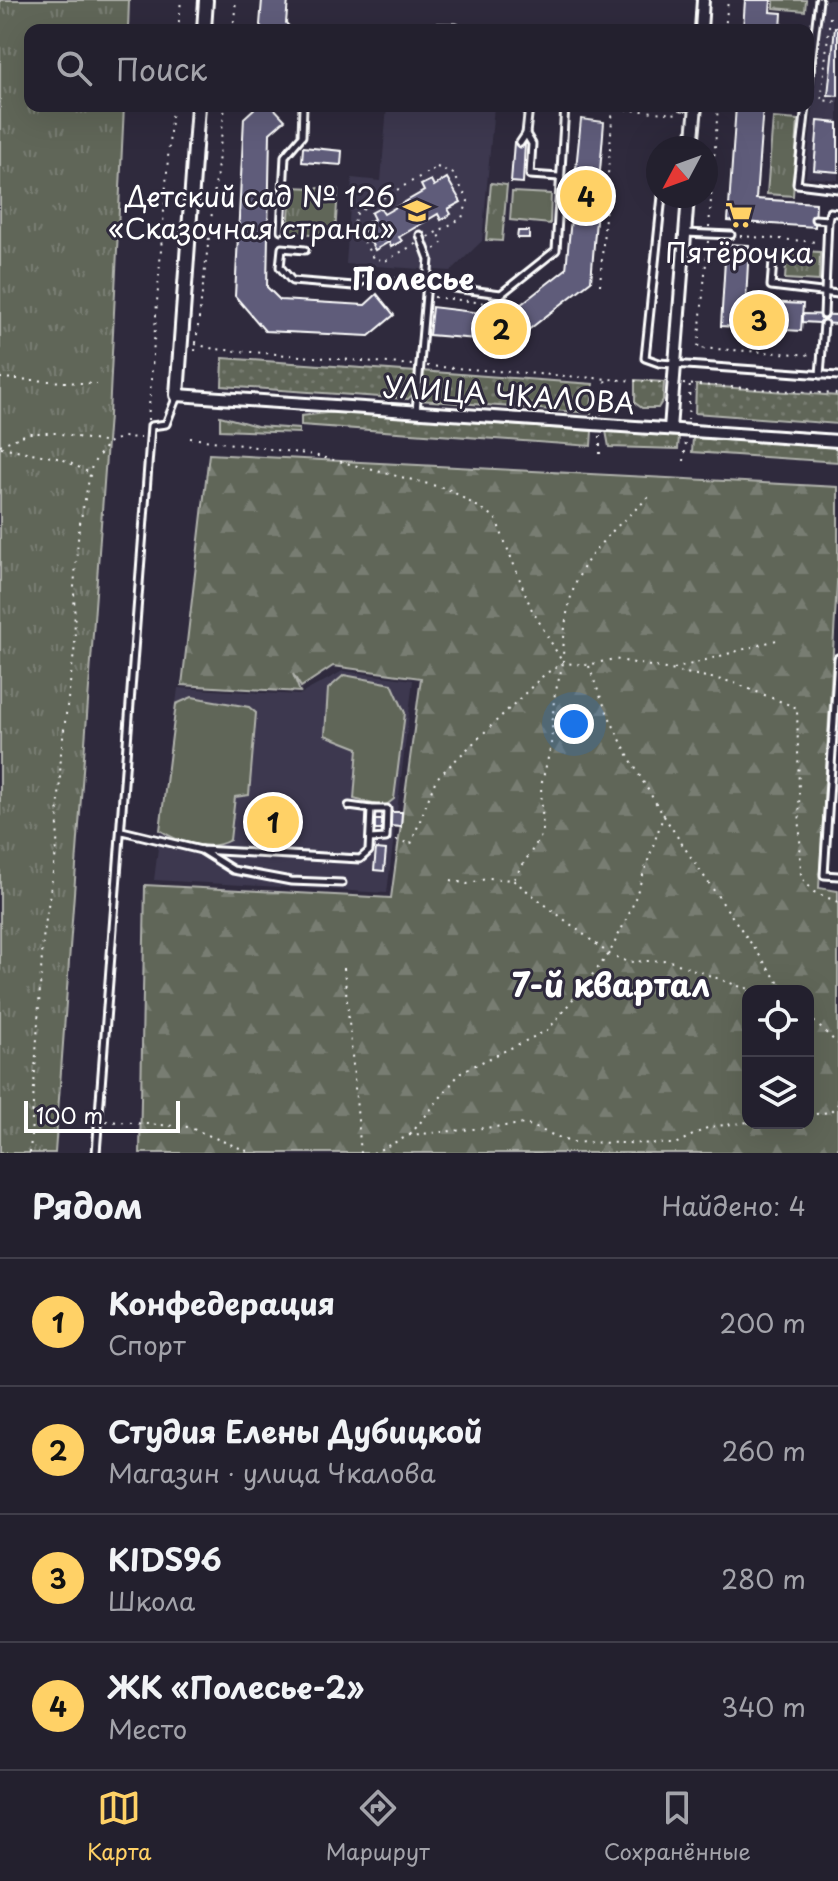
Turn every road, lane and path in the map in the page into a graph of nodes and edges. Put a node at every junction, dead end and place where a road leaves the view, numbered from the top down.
1 (181, 0) edge
2 (206, 0) edge
3 (236, 0) edge
4 (703, 0) edge
5 (728, 0) edge
6 (819, 0) edge
7 (830, 17) dead end
8 (179, 24) edge
9 (204, 24) edge
10 (234, 24) edge
11 (701, 24) edge
12 (726, 24) edge
13 (814, 34) edge
14 (838, 102) edge
15 (172, 112) edge
16 (198, 112) edge
17 (224, 112) edge
18 (303, 112) edge
19 (528, 112) edge
20 (564, 112) edge
21 (613, 112) edge
22 (695, 112) edge
23 (718, 112) edge
24 (805, 112) edge
25 (526, 134) junction
26 (693, 136) edge
27 (520, 143) dead end
28 (559, 177) junction
29 (838, 189) edge
30 (661, 208) edge
31 (687, 208) edge
32 (838, 213) edge
33 (815, 219) dead end
34 (828, 220) junction
35 (281, 230) dead end
36 (685, 233) junction
37 (708, 234) junction
38 (731, 235) joint
39 (422, 237) junction
40 (827, 243) junction
41 (305, 250) dead end
42 (773, 261) dead end
43 (600, 285) dead end
44 (428, 286) junction
45 (454, 288) dead end
46 (826, 294) junction
47 (838, 294) edge
48 (824, 315) dead end
49 (824, 324) dead end
50 (195, 344) junction
51 (195, 351) dead end
52 (821, 355) junction
53 (676, 364) junction
54 (420, 365) junction
55 (820, 375) junction
56 (838, 376) edge
57 (0, 378) edge
58 (674, 383) junction
59 (97, 384) dead end
60 (838, 394) edge
61 (177, 395) junction
62 (416, 411) junction
63 (670, 429) junction
64 (148, 433) dead end
65 (190, 438) dead end
66 (145, 439) dead end
67 (838, 441) edge
68 (108, 443) junction
69 (0, 446) edge
70 (91, 473) junction
71 (650, 496) dead end
72 (780, 639) dead end
73 (838, 658) edge
74 (563, 663) junction
75 (588, 665) junction
76 (673, 670) junction
77 (836, 712) edge
78 (349, 806) dead end
79 (371, 809) junction
80 (664, 814) junction
81 (122, 831) junction
82 (386, 838) junction
83 (370, 839) junction
84 (201, 850) junction
85 (838, 876) edge
86 (451, 880) dead end
87 (513, 880) junction
88 (342, 883) dead end
89 (838, 902) edge
90 (609, 954) junction
91 (344, 968) dead end
92 (780, 985) edge
93 (742, 987) edge
94 (814, 1022) edge
95 (838, 1044) edge
96 (838, 1104) edge
97 (814, 1114) edge
98 (101, 1121) junction
99 (742, 1123) edge
100 (410, 1135) junction
101 (30, 1153) edge
102 (96, 1153) edge
103 (252, 1153) edge
104 (361, 1153) edge
105 (373, 1153) edge

1 - 8 path
2 - 9 street
3 - 10 path
4 - 11 street
5 - 12 path
6 - 13 lane
7 - 14 path
15 - 64 path
16 - 61 street
17 - 50 path
18 - 35 lane
19 - 25 lane
20 - 28 lane
21 - 43 path
22 - 26 street
23 - 37 path
24 - 29 lane
25 - 27 lane
25 - 28 lane
28 - 45 lane
30 - 53 lane
31 - 36 street
32 - 34 lane
33 - 34 lane
34 - 40 lane
36 - 37 lane
36 - 53 street
37 - 38 lane
37 - 52 path
38 - 40 path
39 - 39 path
39 - 44 lane
40 - 46 lane
41 - 44 lane
42 - 46 lane
44 - 54 lane
46 - 47 lane
46 - 48 lane
49 - 52 lane
50 - 51 path
50 - 54 path
52 - 55 lane
53 - 55 lane
53 - 58 street
54 - 58 path
54 - 62 lane
55 - 56 lane
57 - 59 path
58 - 60 path
58 - 63 street
61 - 62 street, УЛИЦА ЧКАЛОВА
61 - 81 lane
62 - 63 street, УЛИЦА ЧКАЛОВА
63 - 67 street, УЛИЦА ЧКАЛОВА
65 - 74 path
66 - 68 path
68 - 69 path
68 - 70 path
69 - 70 path
70 - 101 path
71 - 74 path
72 - 76 path
73 - 77 lane
74 - 75 path
74 - 82 path
74 - 87 path
75 - 76 path
75 - 80 path
76 - 89 path
77 - 85 lane
78 - 79 lane
79 - 82 lane
79 - 83 lane
80 - 90 path
80 - 92 path
81 - 84 lane
81 - 98 lane
82 - 83 lane
83 - 84 lane
84 - 88 lane
86 - 87 path
87 - 90 path
90 - 93 path
90 - 100 path
91 - 104 path
94 - 95 path
96 - 97 path
98 - 102 lane
98 - 103 path
99 - 100 path
100 - 105 path

